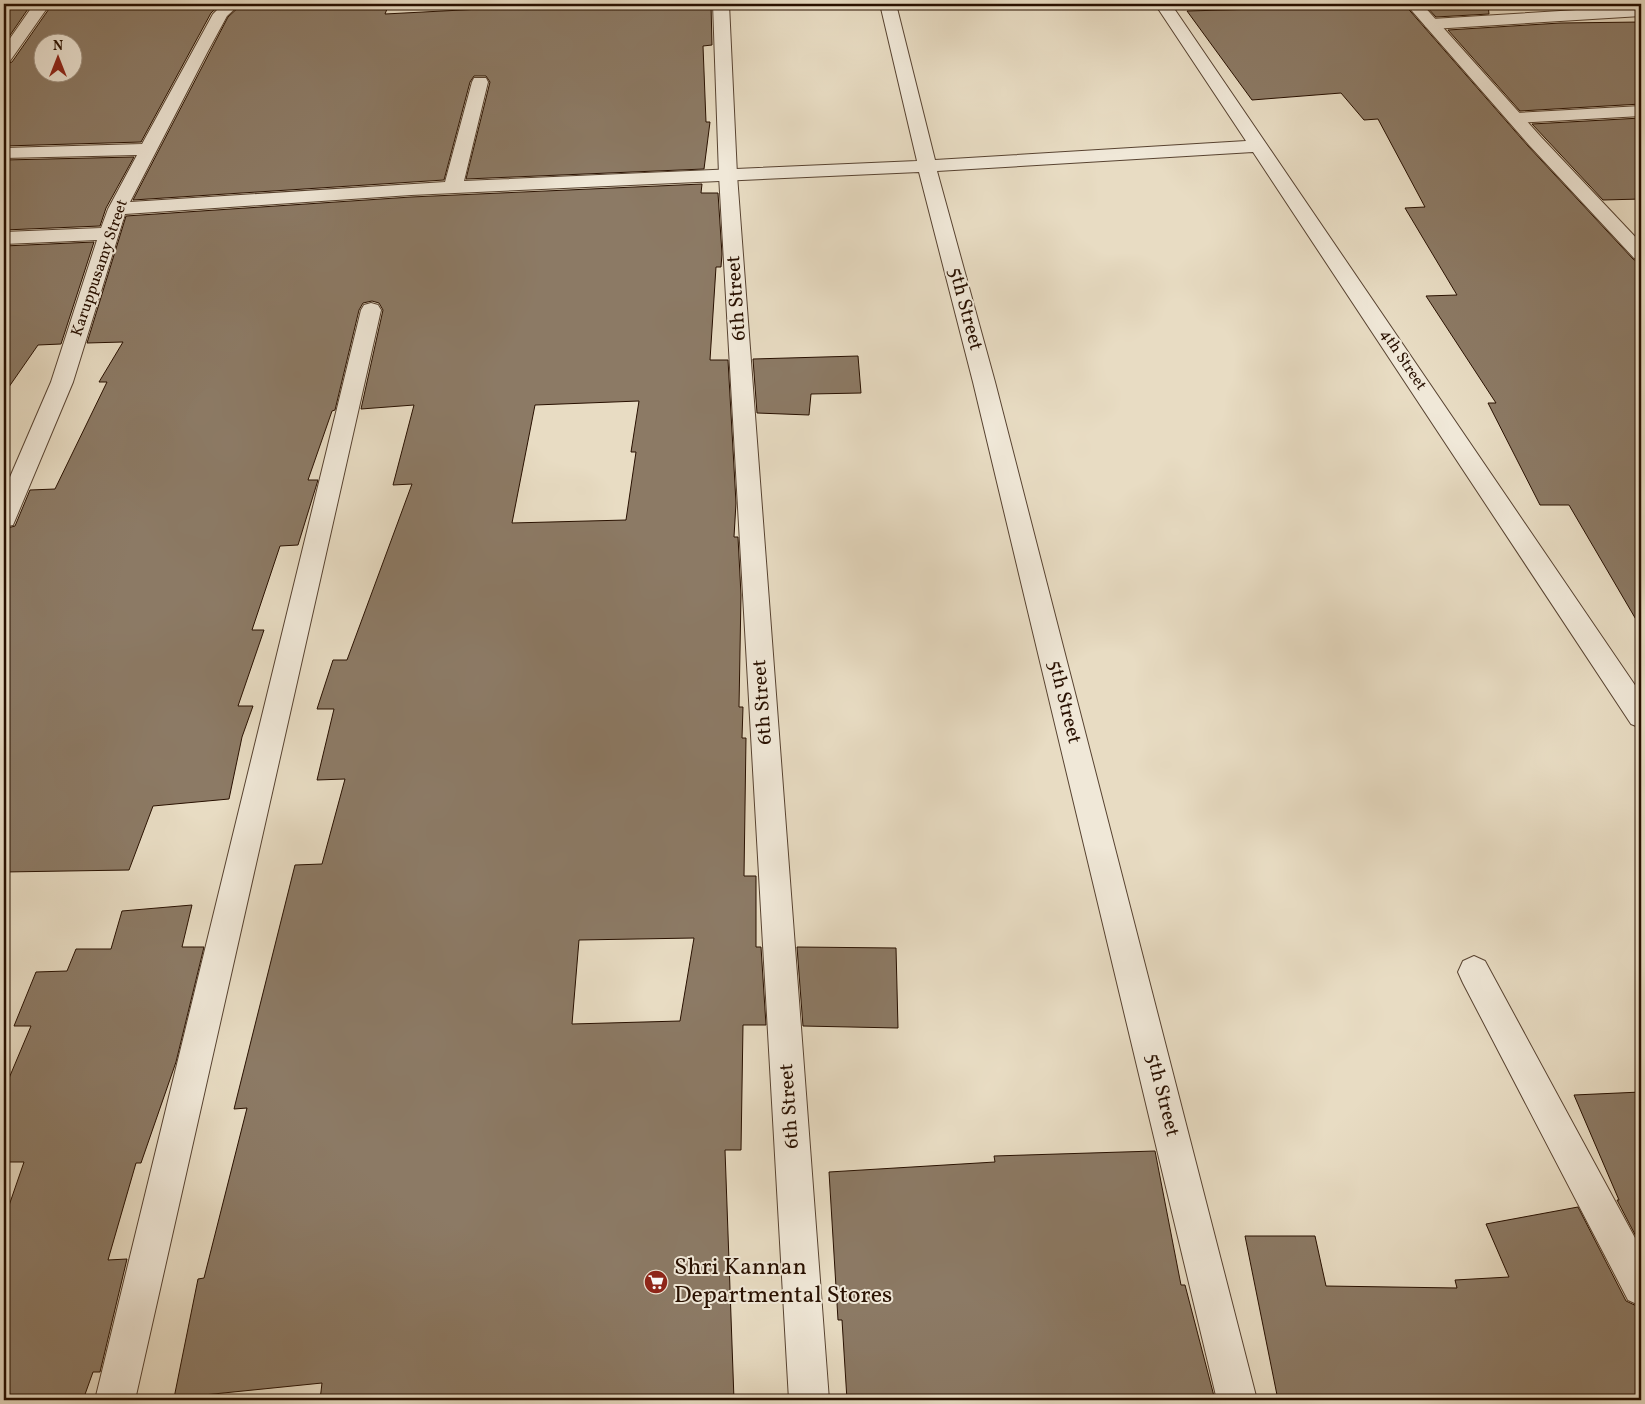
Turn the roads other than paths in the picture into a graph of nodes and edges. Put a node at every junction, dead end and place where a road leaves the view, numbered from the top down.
1 (42, 4) edge
2 (232, 4) edge
3 (721, 4) edge
4 (888, 4) edge
5 (1163, 4) edge
6 (1414, 4) edge
7 (1641, 11) edge
8 (1432, 24) junction
9 (4, 58) edge
10 (480, 82) dead end
11 (1641, 111) edge
12 (1516, 118) junction
13 (1259, 146) junction
14 (146, 150) junction
15 (4, 152) edge
16 (927, 166) junction
17 (728, 175) junction
18 (454, 187) junction
19 (117, 208) junction
20 (108, 234) junction
21 (4, 238) edge
22 (1641, 254) edge
23 (371, 310) dead end
24 (4, 518) edge
25 (1641, 716) edge
26 (1474, 972) dead end
27 (1641, 1286) edge
28 (115, 1400) edge
29 (809, 1400) edge
30 (1237, 1400) edge

1 - 9 street
2 - 14 street, Karuppusamy Street
3 - 17 street, 6th Street
4 - 16 street, 5th Street
5 - 13 street, 4th Street
6 - 8 street
7 - 8 street
8 - 12 street
10 - 18 street
11 - 12 street
12 - 22 street
13 - 16 street
13 - 25 street, 4th Street
14 - 15 street
14 - 19 street, Karuppusamy Street
16 - 17 street
16 - 30 street, 5th Street
17 - 18 street
17 - 29 street, 6th Street
18 - 19 street
19 - 20 street, Karuppusamy Street
20 - 21 street
20 - 24 street, Karuppusamy Street
23 - 28 street
26 - 27 street

